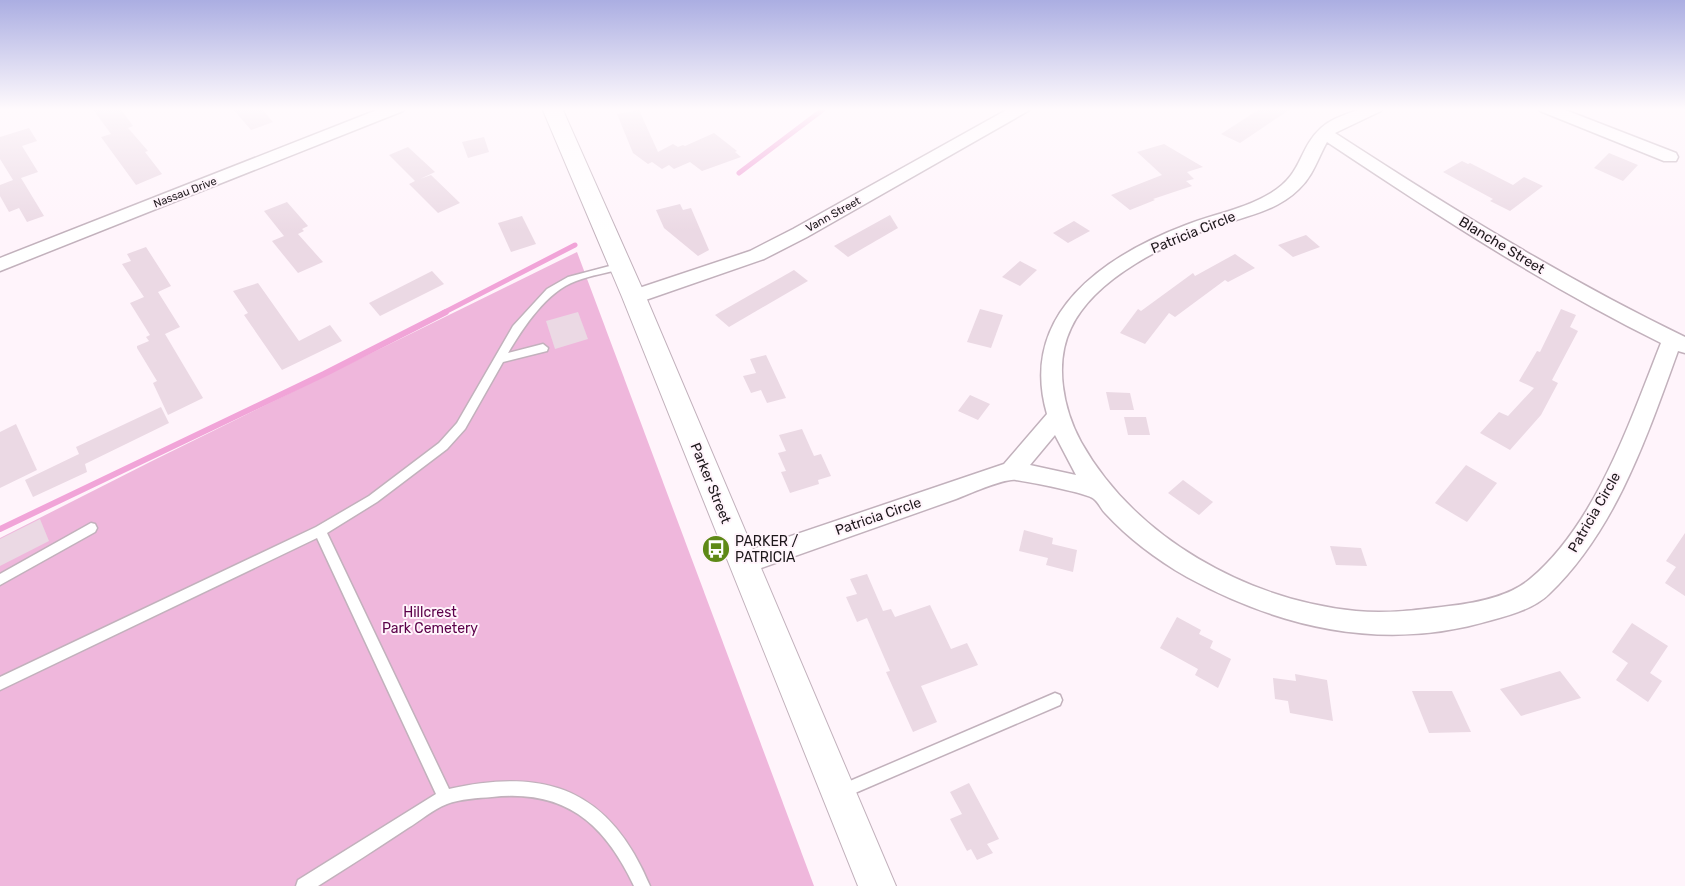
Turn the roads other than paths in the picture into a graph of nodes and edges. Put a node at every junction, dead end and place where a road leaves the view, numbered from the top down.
1 (293, 149) edge
2 (570, 149) edge
3 (949, 149) edge
4 (1317, 149) edge
5 (1350, 149) edge
6 (1652, 149) edge
7 (1670, 157) dead end
8 (0, 265) edge
9 (620, 266) junction
10 (634, 297) junction
11 (1679, 343) edge
12 (543, 348) dead end
13 (500, 359) junction
14 (1058, 417) junction
15 (1012, 470) junction
16 (1098, 489) junction
17 (91, 528) dead end
18 (320, 531) junction
19 (744, 563) junction
20 (0, 580) edge
21 (0, 684) edge
22 (1055, 700) dead end
23 (839, 793) junction
24 (445, 798) junction
25 (304, 886) edge
26 (642, 886) edge
27 (877, 886) edge

1 - 8 street, Nassau Drive
2 - 9 main road, Parker Street
3 - 10 street, Vann Street
4 - 14 street, Patricia Circle
5 - 11 street, Blanche Street
6 - 7 street
9 - 10 main road, Parker Street
9 - 13 lane
10 - 19 main road, Parker Street
11 - 16 street, Patricia Circle
12 - 13 lane
13 - 18 lane
14 - 15 street, Patricia Circle
14 - 16 street, Patricia Circle
15 - 16 street
15 - 19 street, Patricia Circle
17 - 20 lane
18 - 21 lane
18 - 24 lane
19 - 23 main road, Parker Street
22 - 23 lane
23 - 27 main road, Parker Street
24 - 25 lane
24 - 26 lane

